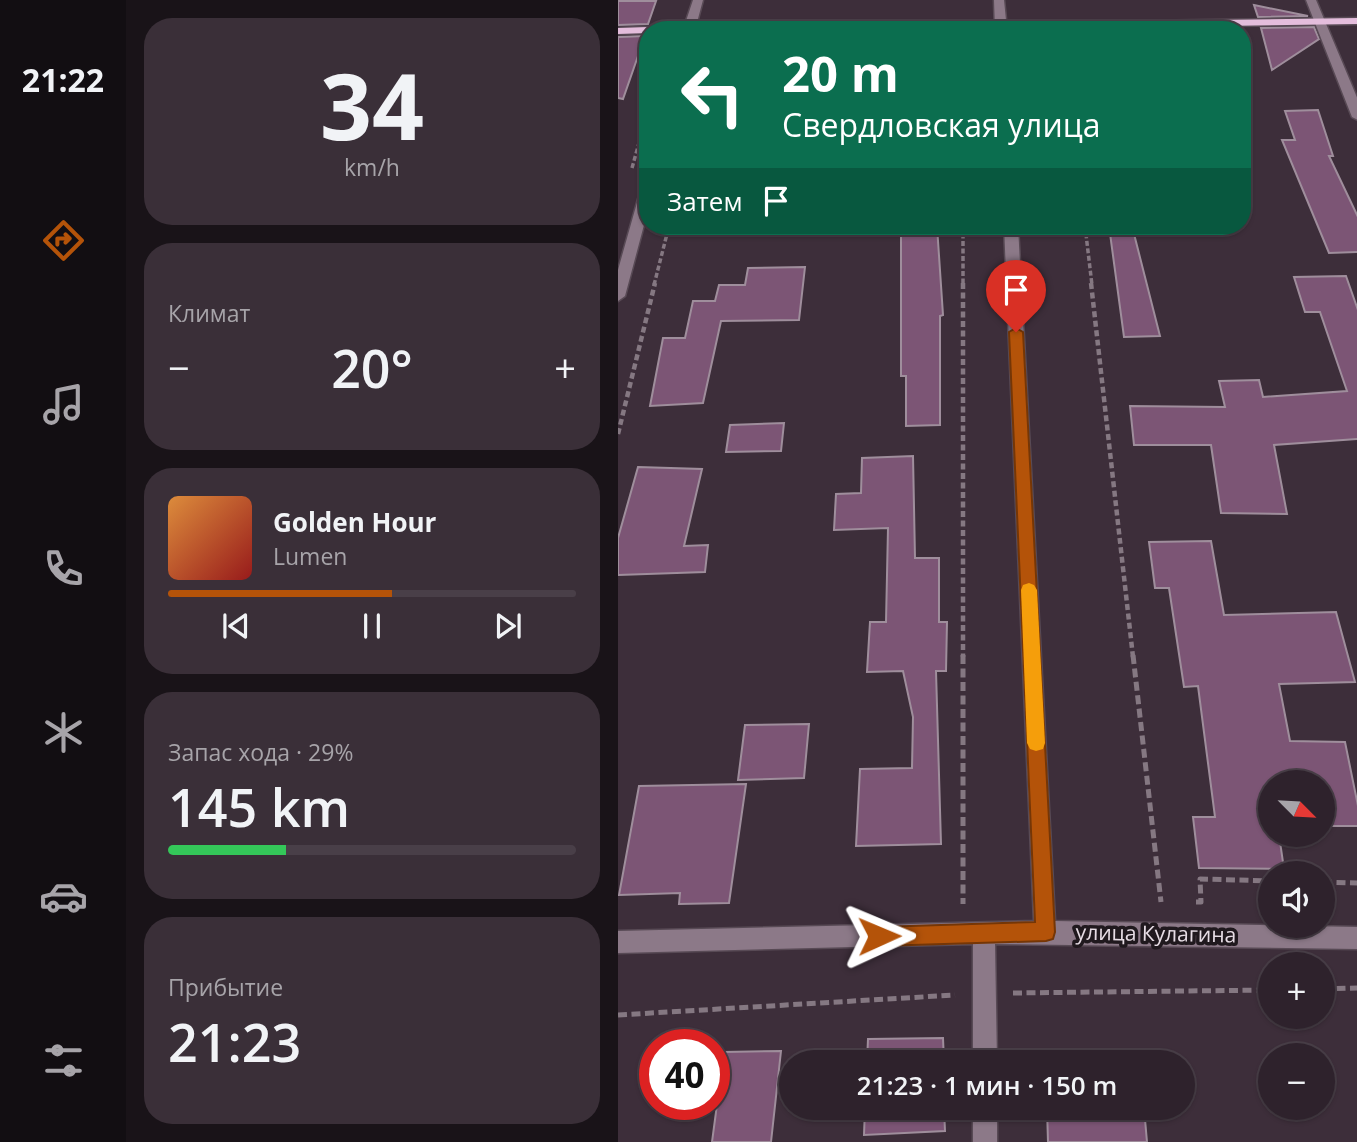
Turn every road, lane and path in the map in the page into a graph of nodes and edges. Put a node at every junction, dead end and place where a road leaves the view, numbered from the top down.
1 (697, 0) edge
2 (999, 0) edge
3 (1311, 0) edge
4 (690, 21) edge
5 (1000, 21) edge
6 (1319, 21) junction
7 (1357, 21) edge
8 (1251, 22) edge
9 (639, 30) edge
10 (618, 31) edge
11 (1357, 117) edge
12 (639, 143) edge
13 (629, 178) dead end
14 (639, 218) edge
15 (667, 235) edge
16 (963, 235) edge
17 (1011, 235) edge
18 (1086, 235) edge
19 (618, 296) edge
20 (618, 434) edge
21 (1335, 882) edge
22 (1357, 883) edge
23 (1161, 902) dead end
24 (963, 908) dead end
25 (1046, 932) junction
26 (984, 934) junction
27 (1357, 938) edge
28 (618, 942) edge
29 (1357, 988) edge
30 (1335, 989) edge
31 (1258, 990) edge
32 (985, 994) junction
33 (618, 1015) edge
34 (985, 1050) edge
35 (985, 1120) edge
36 (985, 1142) edge

1 - 4 street
2 - 5 street
3 - 6 street
6 - 7 main road
6 - 8 main road
6 - 11 street
9 - 10 main road
12 - 13 path
14 - 19 street
15 - 20 path
16 - 24 path
17 - 25 street
18 - 23 path
21 - 22 path
25 - 26 street, улица Кулагина
25 - 27 street, улица Кулагина
26 - 28 street, улица Кулагина
26 - 32 street
29 - 30 path
31 - 32 path
32 - 33 path
32 - 34 street
35 - 36 street

